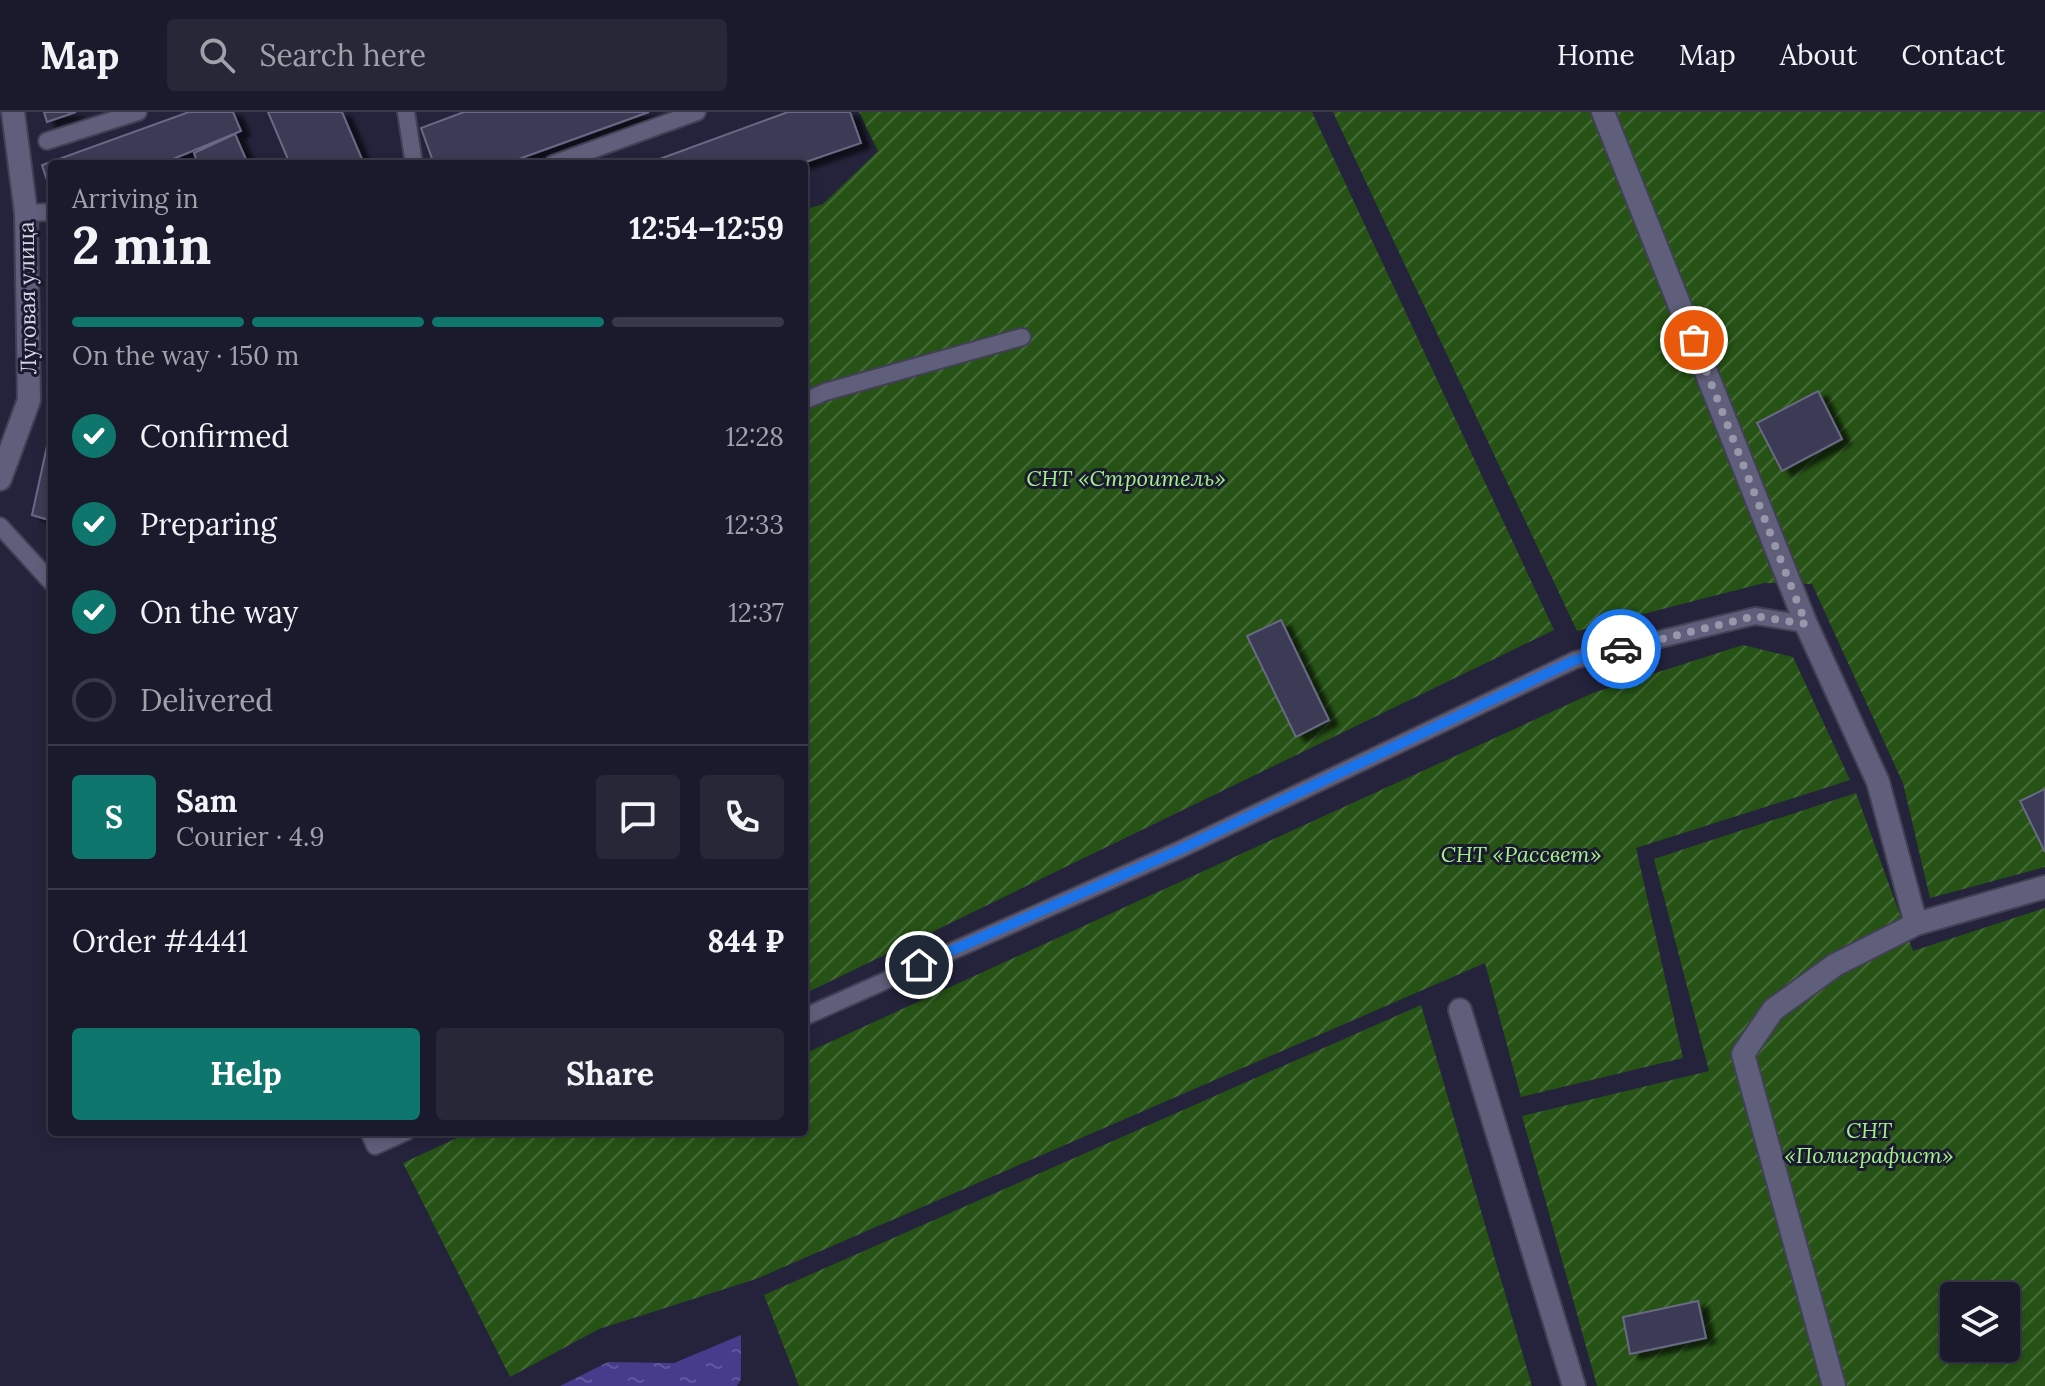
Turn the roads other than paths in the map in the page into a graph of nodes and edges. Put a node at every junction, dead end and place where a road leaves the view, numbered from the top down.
1 (13, 112) edge
2 (138, 112) edge
3 (406, 112) edge
4 (697, 112) edge
5 (1603, 112) edge
6 (47, 141) dead end
7 (413, 160) edge
8 (564, 160) edge
9 (48, 212) edge
10 (26, 213) junction
11 (1022, 337) dead end
12 (808, 399) edge
13 (0, 479) edge
14 (0, 526) edge
15 (48, 579) edge
16 (1806, 624) junction
17 (2045, 887) edge
18 (1916, 924) junction
19 (1460, 1010) dead end
20 (808, 1015) edge
21 (371, 1136) edge
22 (397, 1136) edge
23 (1574, 1386) edge
24 (1834, 1386) edge

1 - 10 street, Луговая улица
2 - 6 lane
3 - 7 lane
4 - 8 lane
5 - 16 street
9 - 10 lane
10 - 13 street, Луговая улица
11 - 12 lane
14 - 15 lane
16 - 18 street
16 - 20 lane
17 - 18 street
18 - 24 street
19 - 23 street
21 - 22 lane

